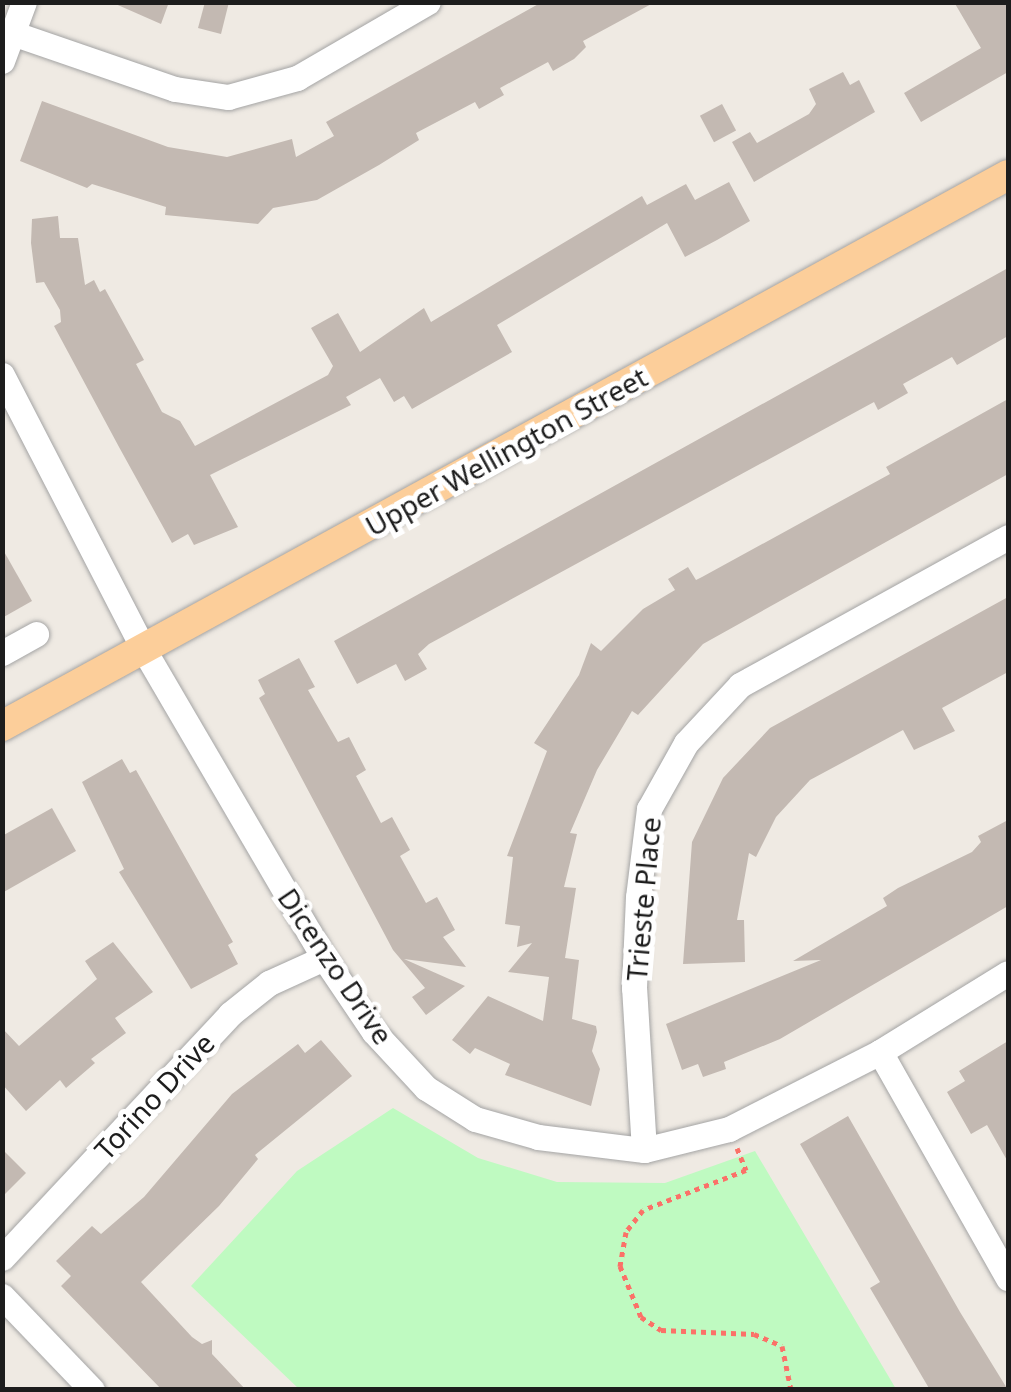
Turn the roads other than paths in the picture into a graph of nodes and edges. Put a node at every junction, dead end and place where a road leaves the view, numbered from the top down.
1 (24, 2) edge
2 (428, 2) edge
3 (14, 34) junction
4 (2, 62) edge
5 (1008, 175) edge
6 (2, 376) edge
7 (1008, 537) edge
8 (36, 634) dead end
9 (144, 650) junction
10 (2, 653) edge
11 (2, 726) edge
12 (324, 958) junction
13 (1008, 973) edge
14 (880, 1052) junction
15 (644, 1150) junction
16 (2, 1258) edge
17 (1008, 1278) edge
18 (2, 1296) edge
19 (92, 1390) edge

1 - 3 street
2 - 3 street
3 - 4 street
5 - 9 main road, Upper Wellington Street
6 - 9 street, Dicenzo Drive
7 - 15 street, Trieste Place
8 - 10 street
9 - 11 main road, Upper Wellington Street
9 - 12 street, Dicenzo Drive
12 - 15 street, Dicenzo Drive
12 - 16 street, Torino Drive
13 - 14 street, Dicenzo Drive
14 - 15 street, Dicenzo Drive
14 - 17 street
18 - 19 street

